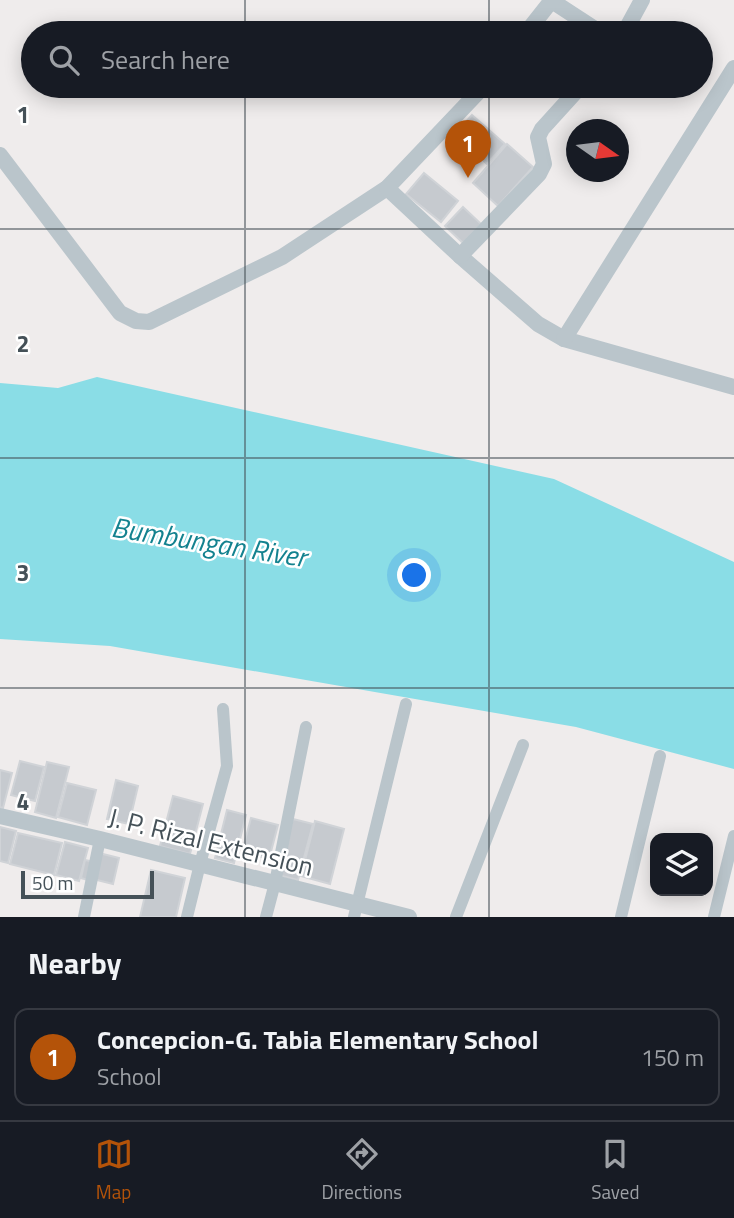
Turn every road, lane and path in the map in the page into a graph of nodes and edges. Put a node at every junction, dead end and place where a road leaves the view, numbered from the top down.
1 (552, 0) edge
2 (642, 0) edge
3 (535, 21) edge
4 (583, 21) edge
5 (631, 21) edge
6 (734, 68) edge
7 (473, 98) edge
8 (570, 98) edge
9 (0, 155) edge
10 (387, 188) junction
11 (460, 256) junction
12 (564, 339) junction
13 (734, 387) edge
14 (406, 704) dead end
15 (223, 709) dead end
16 (306, 727) dead end
17 (523, 745) dead end
18 (660, 756) dead end
19 (0, 816) edge
20 (734, 835) edge
21 (100, 839) junction
22 (200, 864) junction
23 (275, 883) junction
24 (356, 911) edge
25 (84, 917) edge
26 (187, 917) edge
27 (266, 917) edge
28 (409, 917) edge
29 (456, 917) edge
30 (621, 917) edge
31 (714, 917) edge

1 - 3 street
1 - 4 street
2 - 5 street
6 - 12 street
7 - 10 street
8 - 11 street
9 - 10 street
10 - 11 street
11 - 12 street
12 - 13 street
14 - 24 street
15 - 22 street
16 - 23 street
17 - 29 street
18 - 30 street
19 - 21 street, J. P. Rizal Extension
20 - 31 street
21 - 22 street, J. P. Rizal Extension
21 - 25 street
22 - 23 street, J. P. Rizal Extension
22 - 26 street
23 - 24 street, J. P. Rizal Extension
23 - 27 street
24 - 28 street, J. P. Rizal Extension

